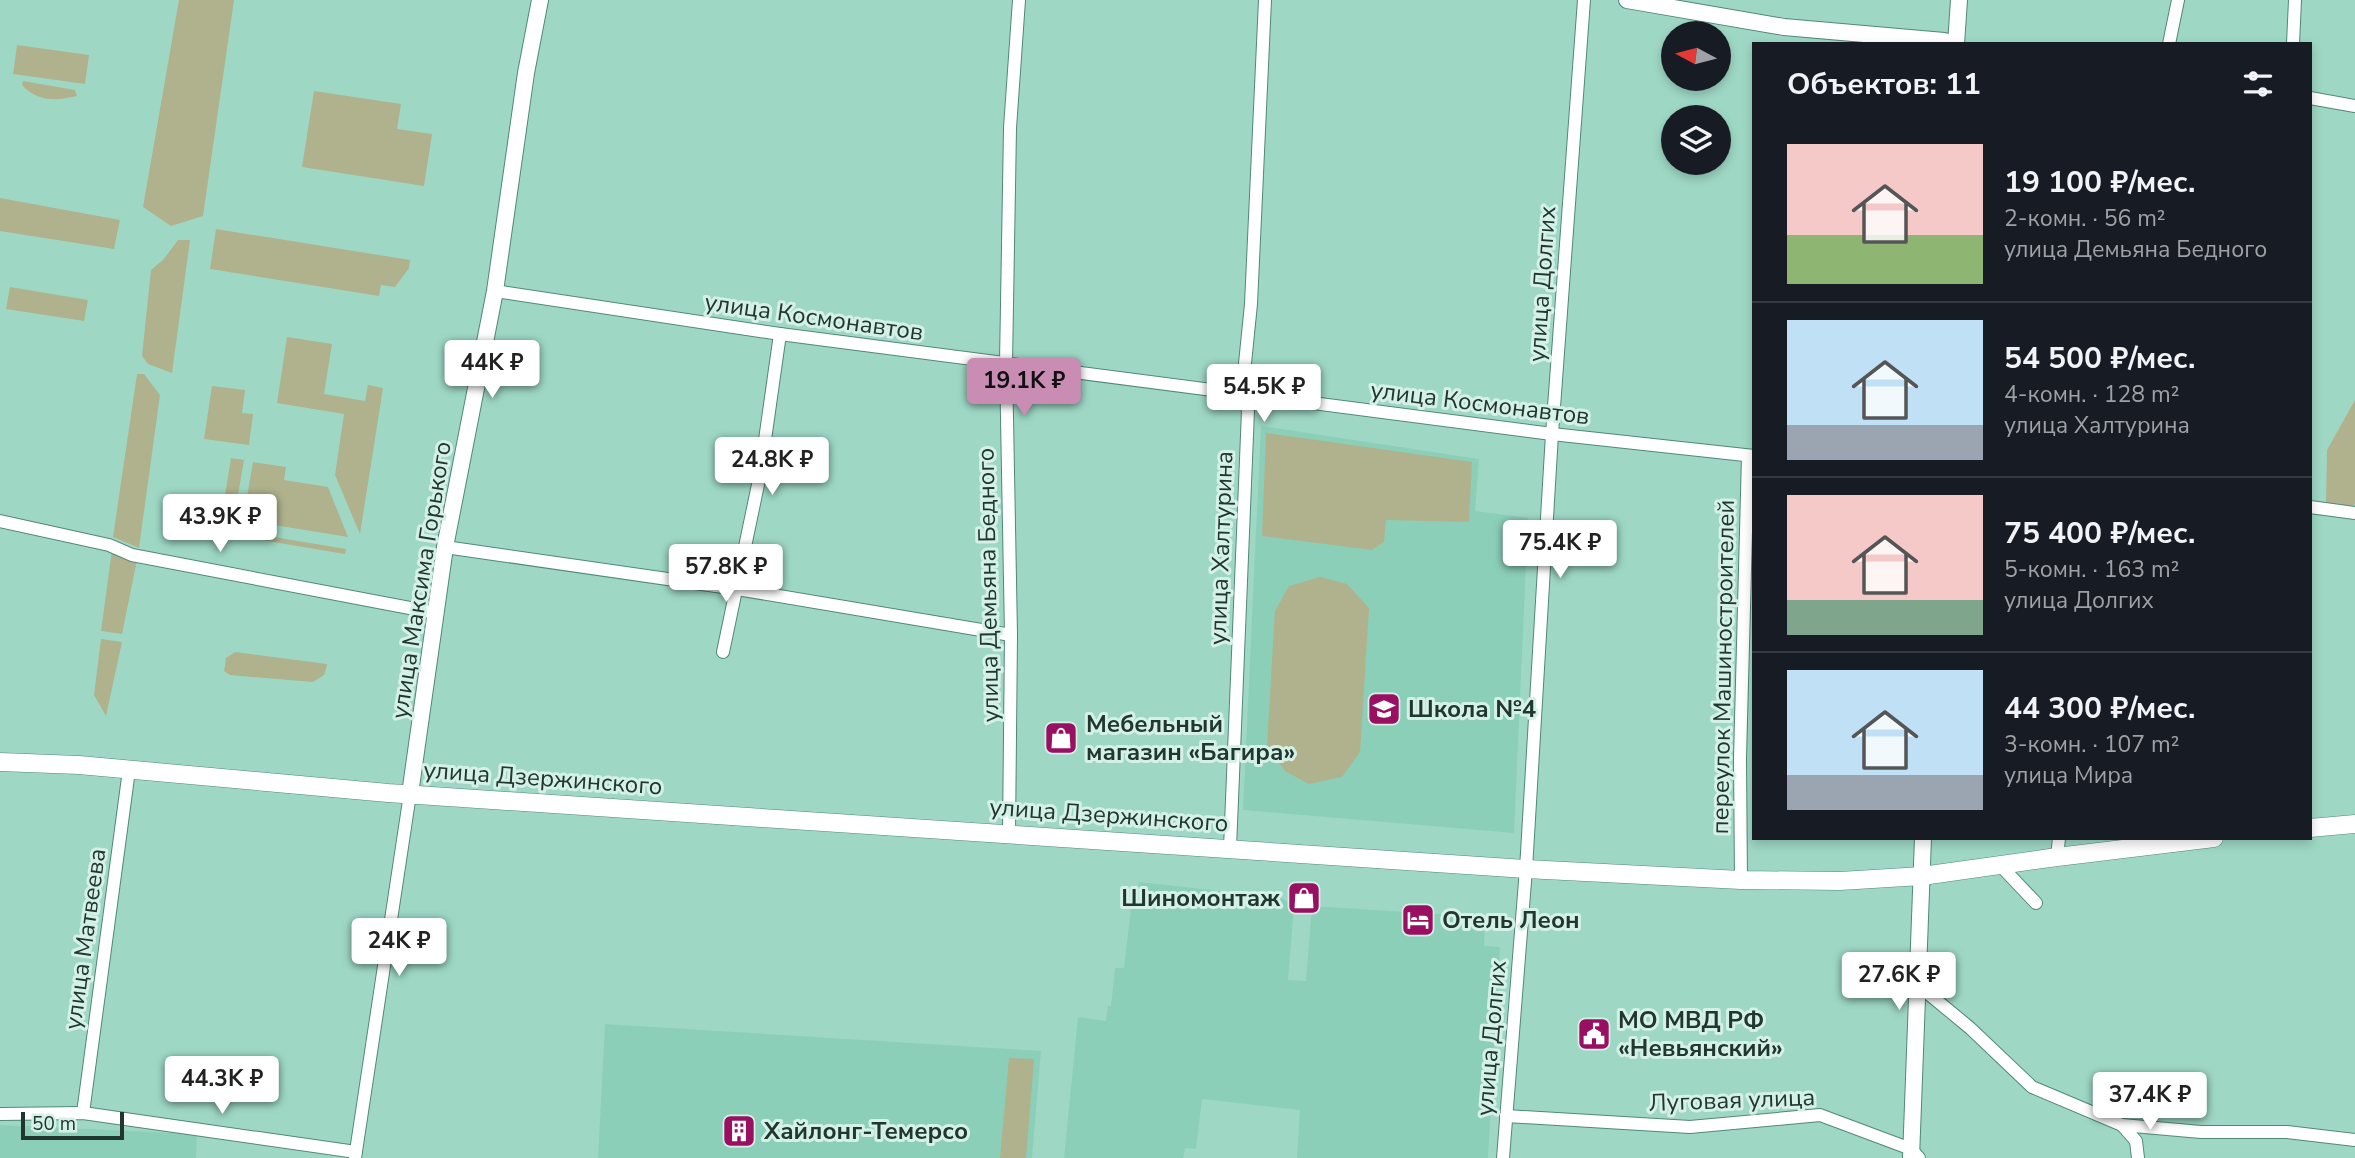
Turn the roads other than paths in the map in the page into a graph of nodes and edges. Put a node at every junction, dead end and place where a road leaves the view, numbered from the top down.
1 (540, 0) edge
2 (1019, 0) edge
3 (1265, 0) edge
4 (1584, 0) edge
5 (1627, 0) edge
6 (1959, 0) edge
7 (2178, 0) edge
8 (2295, 0) edge
9 (1947, 42) edge
10 (1954, 42) edge
11 (2169, 42) edge
12 (2293, 42) edge
13 (2312, 98) edge
14 (2355, 106) edge
15 (495, 291) junction
16 (780, 334) junction
17 (1006, 363) junction
18 (1242, 393) junction
19 (1552, 434) junction
20 (1751, 456) edge
21 (2312, 507) edge
22 (2355, 513) edge
23 (0, 521) edge
24 (445, 547) junction
25 (737, 589) junction
26 (436, 612) junction
27 (1011, 635) junction
28 (723, 652) dead end
29 (0, 762) edge
30 (129, 770) junction
31 (410, 794) junction
32 (2355, 824) edge
33 (2312, 828) edge
34 (1009, 834) junction
35 (1923, 840) edge
36 (2059, 840) edge
37 (2197, 840) edge
38 (1230, 848) junction
39 (2057, 857) junction
40 (2000, 865) junction
41 (1527, 869) junction
42 (1922, 876) junction
43 (1741, 880) junction
44 (2036, 903) dead end
45 (1918, 985) junction
46 (82, 1113) junction
47 (0, 1114) edge
48 (1506, 1116) junction
49 (2122, 1125) junction
50 (2355, 1140) edge
51 (356, 1155) edge
52 (1914, 1155) edge
53 (1503, 1158) edge
54 (2138, 1158) edge

1 - 15 street, улица Максима Горького
2 - 17 street, улица Демьяна Бедного
3 - 18 street, улица Халтурина
4 - 19 street, улица Долгих
5 - 9 street
6 - 10 street
7 - 11 street
8 - 12 street
13 - 14 street
15 - 16 street, улица Космонавтов
15 - 24 street, улица Максима Горького
16 - 17 street, улица Космонавтов
16 - 25 street
17 - 18 street, улица Космонавтов
17 - 27 street, улица Демьяна Бедного
18 - 19 street, улица Космонавтов
18 - 38 street, улица Халтурина
19 - 20 street, улица Космонавтов
19 - 41 street, улица Долгих
20 - 43 street, переулок Машиностроителей
21 - 22 street
23 - 26 street
24 - 25 street
24 - 26 street, улица Максима Горького
25 - 27 street
25 - 28 street
26 - 31 street, улица Максима Горького
27 - 34 street, улица Демьяна Бедного
29 - 30 main road, улица Дзержинского
30 - 31 main road, улица Дзержинского
30 - 46 street, улица Матвеева
31 - 34 main road, улица Дзержинского
31 - 51 street
32 - 33 main road
34 - 38 main road, улица Дзержинского
35 - 42 street
36 - 39 street
37 - 39 main road, улица Дзержинского
38 - 41 main road, улица Дзержинского
39 - 40 main road, улица Дзержинского
40 - 42 main road, улица Дзержинского
40 - 44 street
41 - 43 main road, улица Дзержинского
41 - 48 street, улица Долгих
42 - 43 main road, улица Дзержинского
42 - 45 street
45 - 49 street
45 - 52 street
46 - 47 street
46 - 51 street
48 - 52 street, Луговая улица
48 - 53 street, улица Долгих
49 - 50 street
49 - 54 street

